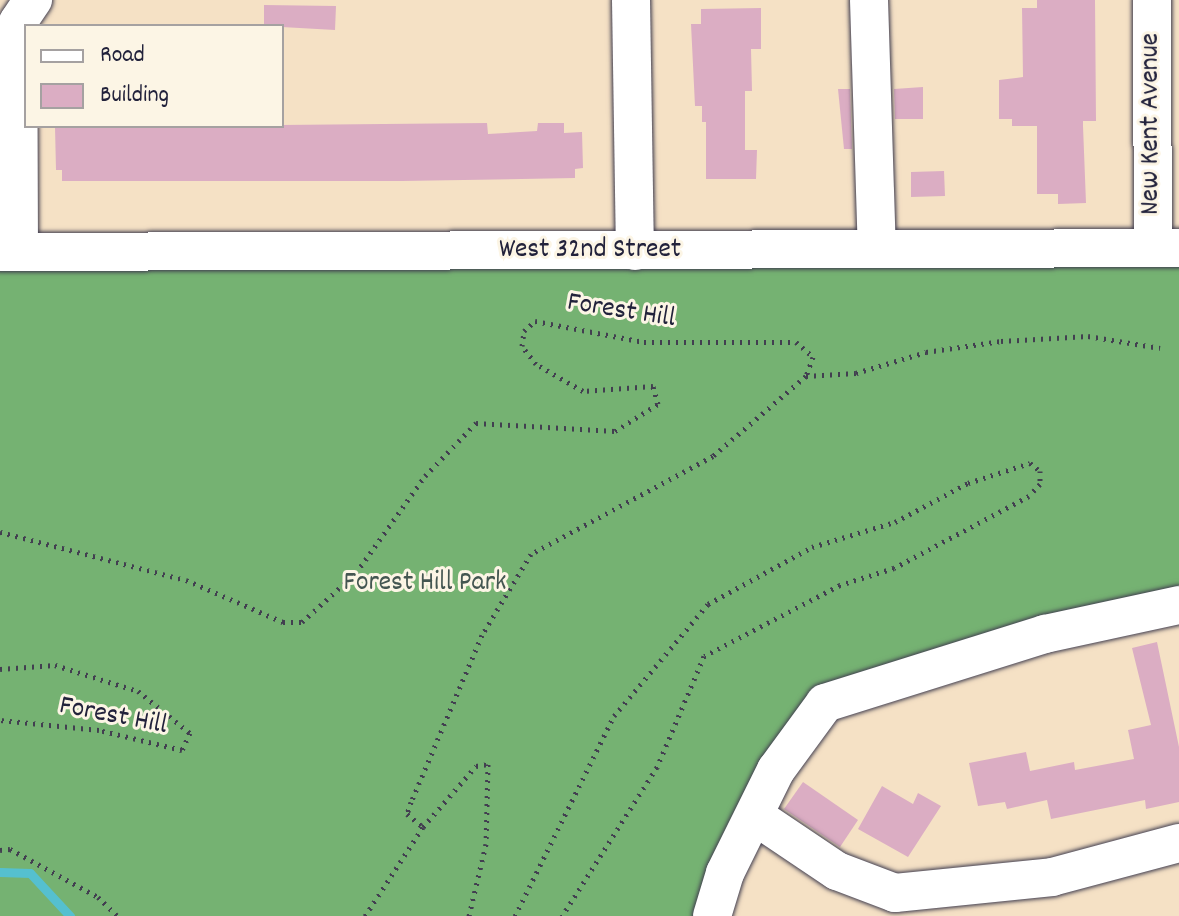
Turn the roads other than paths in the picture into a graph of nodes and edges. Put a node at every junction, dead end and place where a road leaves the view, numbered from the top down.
1 (33, 0) edge
2 (631, 0) edge
3 (869, 0) edge
4 (1152, 0) edge
5 (1166, 248) edge
6 (877, 249) junction
7 (635, 251) junction
8 (9, 252) edge
9 (1179, 605) edge
10 (755, 816) junction
11 (1179, 843) edge
12 (712, 916) edge

1 - 8 street
2 - 7 street
3 - 6 street
4 - 5 street, New Kent Avenue
5 - 6 street, West 32nd Street
6 - 7 street, West 32nd Street
7 - 8 street, West 32nd Street
9 - 10 street
10 - 11 street
10 - 12 street

